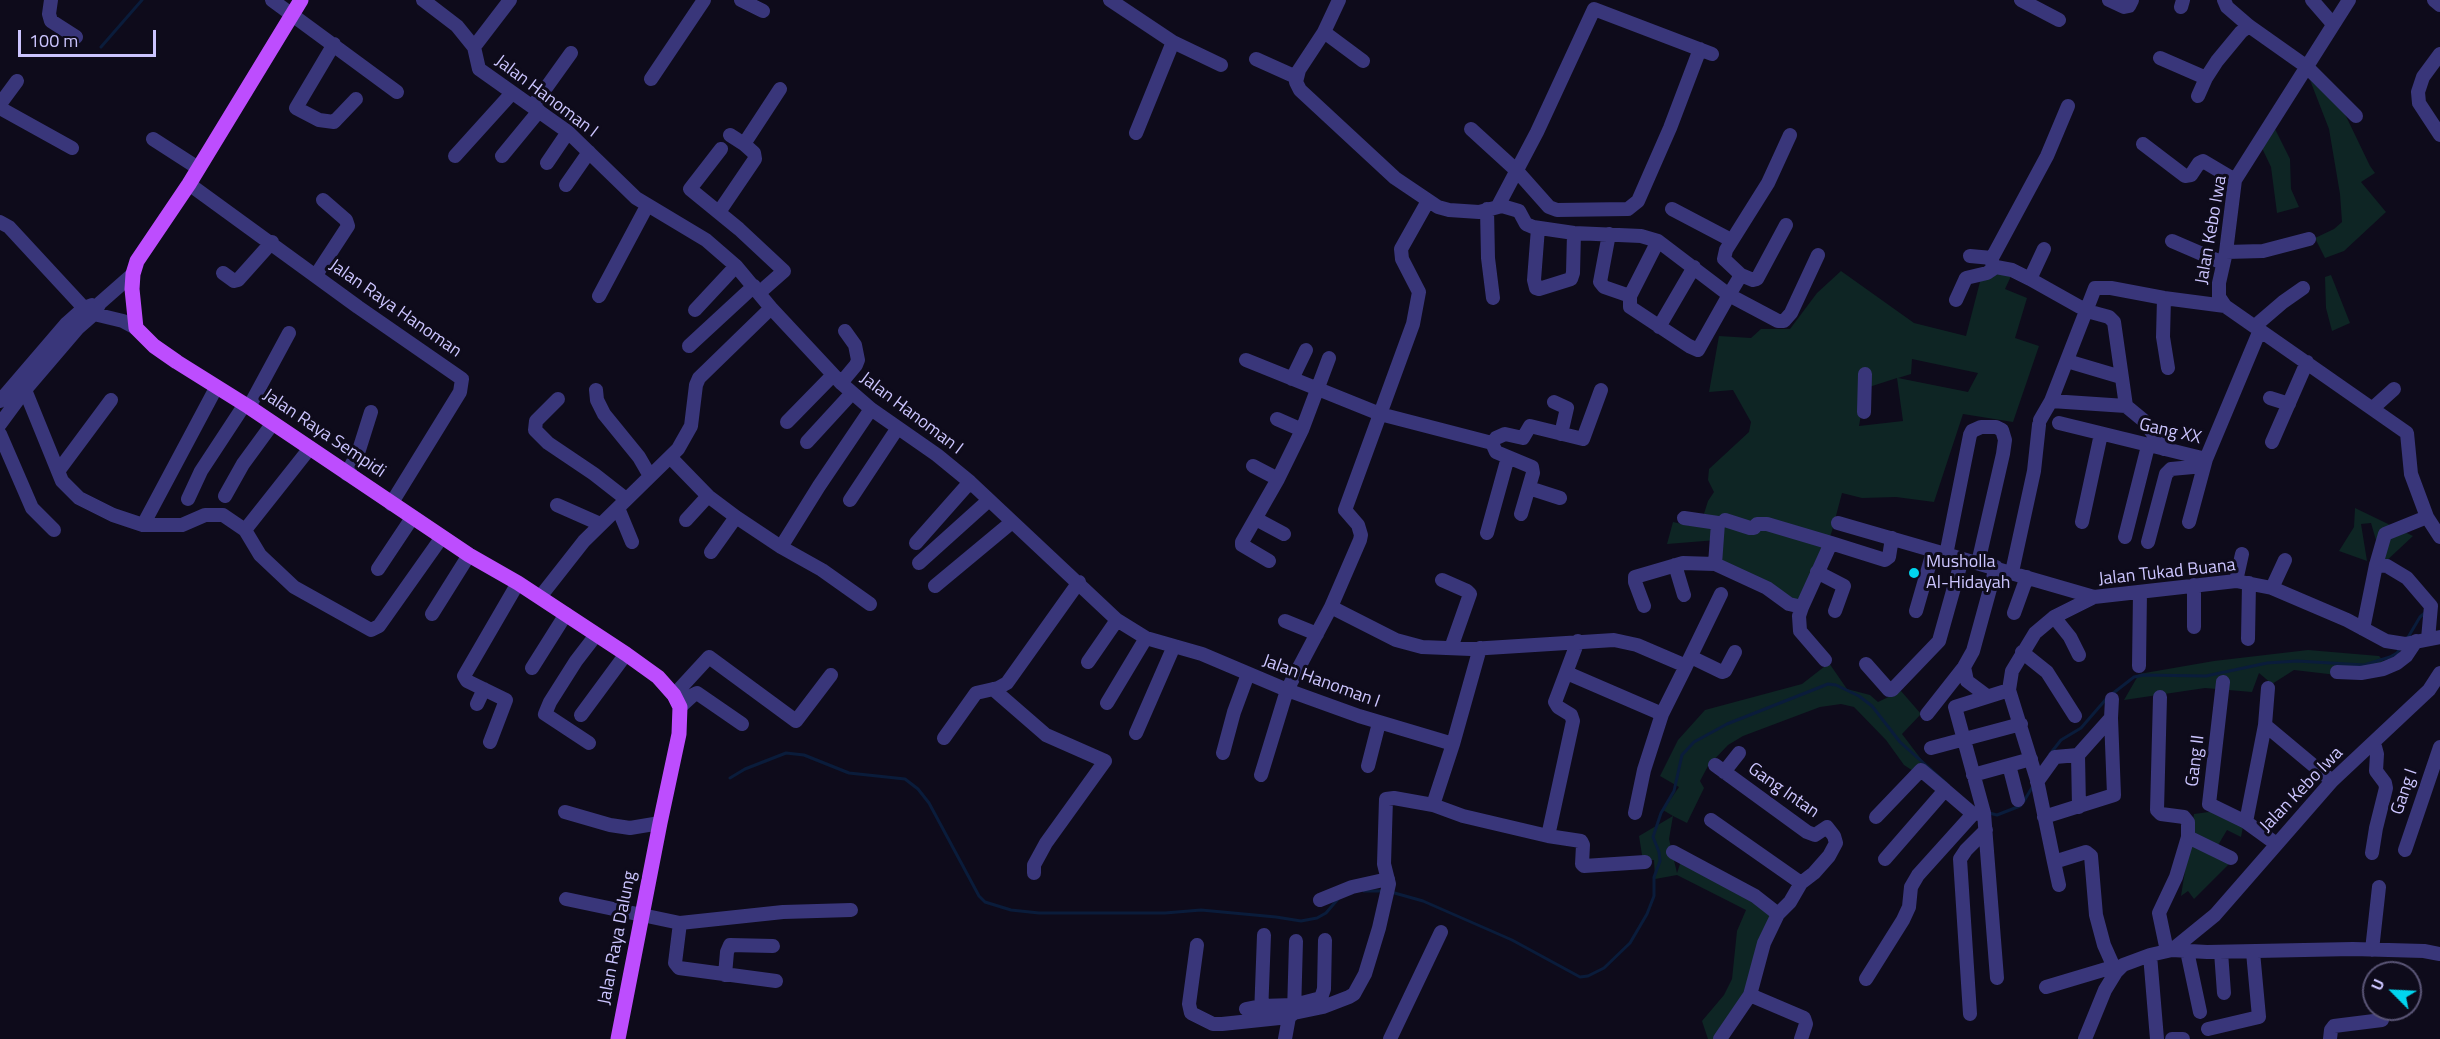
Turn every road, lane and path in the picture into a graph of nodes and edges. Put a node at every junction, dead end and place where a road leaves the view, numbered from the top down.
1 (51, 0) edge
2 (272, 0) edge
3 (301, 0) edge
4 (423, 0) edge
5 (510, 0) edge
6 (704, 0) edge
7 (741, 0) edge
8 (1339, 0) edge
9 (1615, 0) edge
10 (2021, 0) edge
11 (2109, 0) edge
12 (2132, 0) edge
13 (2312, 0) edge
14 (2349, 0) edge
15 (2434, 0) edge
16 (1114, 1) edge
17 (2230, 2) edge
18 (2440, 6) edge
19 (763, 11) dead end
20 (1608, 13) junction
21 (292, 14) junction
22 (2060, 20) dead end
23 (2332, 23) junction
24 (2249, 26) junction
25 (1324, 32) junction
26 (76, 37) dead end
27 (1173, 42) junction
28 (333, 44) junction
29 (474, 47) junction
30 (570, 53) dead end
31 (2440, 54) edge
32 (2160, 58) dead end
33 (1256, 59) dead end
34 (1363, 61) dead end
35 (1221, 65) dead end
36 (2307, 67) junction
37 (1296, 77) junction
38 (2206, 78) junction
39 (651, 80) dead end
40 (17, 81) dead end
41 (780, 88) dead end
42 (397, 92) dead end
43 (512, 93) junction
44 (2198, 96) dead end
45 (356, 99) dead end
46 (0, 106) edge
47 (2068, 106) dead end
48 (536, 108) junction
49 (2356, 116) dead end
50 (1471, 129) dead end
51 (568, 132) junction
52 (1136, 133) dead end
53 (730, 135) dead end
54 (1790, 135) dead end
55 (2440, 135) edge
56 (153, 139) dead end
57 (744, 144) junction
58 (2143, 144) dead end
59 (72, 148) dead end
60 (721, 149) dead end
61 (589, 152) junction
62 (455, 156) dead end
63 (502, 156) dead end
64 (547, 163) dead end
65 (198, 168) junction
66 (1517, 171) junction
67 (2235, 180) junction
68 (189, 184) junction
69 (566, 185) dead end
70 (323, 200) dead end
71 (1428, 201) junction
72 (646, 206) junction
73 (1492, 208) junction
74 (1672, 208) dead end
75 (719, 212) junction
76 (0, 222) edge
77 (1786, 225) dead end
78 (1539, 228) junction
79 (1574, 233) junction
80 (1609, 234) junction
81 (2309, 239) dead end
82 (1731, 240) junction
83 (1658, 241) junction
84 (2172, 241) dead end
85 (272, 242) junction
86 (2044, 249) dead end
87 (1818, 255) dead end
88 (1970, 256) dead end
89 (2225, 257) junction
90 (1994, 262) junction
91 (736, 266) junction
92 (1694, 267) junction
93 (223, 273) dead end
94 (133, 274) junction
95 (316, 275) junction
96 (1741, 275) junction
97 (2030, 279) junction
98 (2303, 288) dead end
99 (756, 290) junction
100 (1729, 295) junction
101 (599, 296) dead end
102 (1630, 296) junction
103 (1494, 298) dead end
104 (2162, 298) junction
105 (1956, 300) dead end
106 (2225, 306) junction
107 (93, 308) junction
108 (771, 308) junction
109 (695, 310) dead end
110 (2087, 311) junction
111 (2149, 318) dead end
112 (1659, 327) junction
113 (136, 328) junction
114 (2257, 328) junction
115 (845, 331) dead end
116 (289, 333) dead end
117 (688, 346) dead end
118 (1306, 350) dead end
119 (43, 358) junction
120 (1329, 358) dead end
121 (1246, 360) dead end
122 (2067, 361) junction
123 (2307, 362) junction
124 (2168, 368) dead end
125 (1865, 374) dead end
126 (2121, 377) junction
127 (837, 379) junction
128 (1292, 379) junction
129 (216, 388) junction
130 (2394, 389) dead end
131 (25, 390) junction
132 (596, 390) dead end
133 (1601, 390) dead end
134 (1318, 391) junction
135 (852, 393) junction
136 (2270, 398) dead end
137 (558, 399) dead end
138 (111, 400) dead end
139 (2051, 401) junction
140 (5, 402) edge
141 (1554, 402) dead end
142 (2289, 404) junction
143 (247, 406) junction
144 (2126, 406) junction
145 (2373, 408) junction
146 (872, 409) junction
147 (1864, 411) dead end
148 (371, 412) dead end
149 (1380, 414) junction
150 (1277, 419) dead end
151 (787, 422) dead end
152 (273, 423) junction
153 (2059, 423) dead end
154 (0, 424) edge
155 (897, 429) junction
156 (1302, 430) junction
157 (0, 434) edge
158 (1562, 434) junction
159 (2101, 434) junction
160 (807, 442) dead end
161 (2272, 442) dead end
162 (1492, 443) junction
163 (2148, 446) junction
164 (308, 447) junction
165 (2164, 449) junction
166 (1508, 457) junction
167 (671, 458) junction
168 (2201, 458) junction
169 (1253, 466) dead end
170 (59, 470) junction
171 (347, 474) junction
172 (650, 476) junction
173 (1278, 479) junction
174 (970, 482) junction
175 (262, 486) dead end
176 (1529, 488) junction
177 (225, 496) dead end
178 (708, 496) junction
179 (1560, 498) dead end
180 (188, 499) dead end
181 (850, 500) dead end
182 (989, 500) junction
183 (390, 504) junction
184 (622, 504) junction
185 (557, 505) dead end
186 (1521, 513) dead end
187 (736, 517) junction
188 (2427, 517) junction
189 (412, 518) junction
190 (1684, 518) dead end
191 (1256, 519) junction
192 (686, 520) dead end
193 (1725, 520) dead end
194 (1012, 522) junction
195 (2082, 522) dead end
196 (2189, 522) dead end
197 (1838, 523) dead end
198 (600, 524) junction
199 (143, 525) junction
200 (54, 530) dead end
201 (245, 530) junction
202 (1487, 533) dead end
203 (1284, 534) dead end
204 (442, 537) junction
205 (2125, 537) dead end
206 (2440, 537) edge
207 (1892, 538) junction
208 (632, 542) dead end
209 (2148, 542) dead end
210 (916, 543) dead end
211 (1832, 543) junction
212 (781, 547) junction
213 (711, 552) dead end
214 (1940, 554) junction
215 (2242, 554) dead end
216 (469, 555) junction
217 (1962, 559) junction
218 (2285, 560) dead end
219 (1269, 561) dead end
220 (919, 563) dead end
221 (1978, 563) junction
222 (1714, 564) junction
223 (1675, 565) junction
224 (2376, 565) junction
225 (1996, 567) junction
226 (378, 569) dead end
227 (1817, 572) junction
228 (2012, 572) junction
229 (2027, 577) junction
230 (1443, 580) dead end
231 (1079, 582) junction
232 (2243, 582) junction
233 (518, 583) junction
234 (2194, 585) junction
235 (935, 586) dead end
236 (2272, 588) junction
237 (2140, 592) junction
238 (1684, 594) dead end
239 (1721, 594) dead end
240 (540, 597) junction
241 (2094, 597) junction
242 (870, 604) dead end
243 (1644, 606) dead end
244 (1802, 606) junction
245 (1331, 607) junction
246 (1916, 610) dead end
247 (1834, 611) dead end
248 (2014, 613) dead end
249 (432, 614) dead end
250 (566, 614) junction
251 (2054, 617) junction
252 (1117, 620) junction
253 (1285, 621) dead end
254 (2194, 627) dead end
255 (2363, 629) junction
256 (1317, 634) junction
257 (596, 635) junction
258 (1146, 638) junction
259 (2248, 639) dead end
260 (2422, 640) edge
261 (1578, 641) junction
262 (1174, 645) junction
263 (1451, 648) junction
264 (1480, 648) junction
265 (1735, 652) dead end
266 (2022, 652) junction
267 (626, 654) junction
268 (2079, 655) dead end
269 (1825, 660) dead end
270 (1689, 661) junction
271 (1088, 662) dead end
272 (1866, 664) dead end
273 (2139, 666) dead end
274 (1964, 667) junction
275 (532, 668) dead end
276 (2337, 672) dead end
277 (2440, 673) edge
278 (1248, 674) junction
279 (1567, 674) junction
280 (831, 675) dead end
281 (2223, 682) dead end
282 (2268, 688) dead end
283 (484, 689) junction
284 (993, 689) junction
285 (1287, 690) junction
286 (2009, 690) junction
287 (2429, 690) junction
288 (1987, 696) junction
289 (2160, 697) dead end
290 (2112, 699) dead end
291 (2440, 700) edge
292 (677, 701) junction
293 (1107, 703) dead end
294 (477, 704) dead end
295 (1957, 706) junction
296 (1662, 714) junction
297 (581, 715) dead end
298 (2075, 716) dead end
299 (2111, 718) junction
300 (1379, 723) junction
301 (742, 724) dead end
302 (2021, 724) junction
303 (2265, 725) junction
304 (1136, 733) dead end
305 (944, 738) dead end
306 (1962, 740) junction
307 (490, 742) dead end
308 (589, 743) dead end
309 (2374, 743) junction
310 (1453, 744) junction
311 (2440, 747) edge
312 (1931, 748) dead end
313 (1223, 753) dead end
314 (1739, 753) dead end
315 (2078, 755) junction
316 (2031, 759) junction
317 (2009, 765) junction
318 (1368, 766) dead end
319 (1261, 775) dead end
320 (1974, 775) junction
321 (2037, 780) junction
322 (2332, 781) junction
323 (1945, 790) junction
324 (2018, 800) dead end
325 (1433, 805) junction
326 (2079, 807) junction
327 (565, 812) dead end
328 (1981, 812) junction
329 (1635, 813) dead end
330 (1876, 817) dead end
331 (2044, 818) junction
332 (1711, 820) dead end
333 (2246, 822) junction
334 (660, 823) junction
335 (1986, 830) junction
336 (1548, 836) junction
337 (2187, 837) junction
338 (2276, 843) junction
339 (2405, 850) dead end
340 (1673, 852) dead end
341 (2372, 853) dead end
342 (1885, 858) dead end
343 (2231, 858) dead end
344 (1645, 862) dead end
345 (2054, 862) junction
346 (1034, 873) dead end
347 (1801, 883) junction
348 (2059, 885) dead end
349 (1388, 887) junction
350 (2379, 887) dead end
351 (566, 899) dead end
352 (1320, 900) dead end
353 (851, 910) dead end
354 (642, 914) junction
355 (1778, 914) junction
356 (680, 922) junction
357 (1442, 932) dead end
358 (2192, 933) junction
359 (1264, 935) dead end
360 (1325, 940) dead end
361 (1296, 941) dead end
362 (1197, 945) dead end
363 (773, 946) dead end
364 (2372, 950) junction
365 (2169, 951) junction
366 (2193, 951) junction
367 (2253, 951) junction
368 (2221, 952) junction
369 (2440, 954) edge
370 (2150, 955) junction
371 (2115, 969) junction
372 (725, 975) junction
373 (1997, 978) dead end
374 (1866, 979) dead end
375 (776, 981) dead end
376 (2046, 987) dead end
377 (2224, 993) dead end
378 (1750, 995) junction
379 (1246, 1009) dead end
380 (1292, 1012) junction
381 (2200, 1012) dead end
382 (1261, 1013) junction
383 (1970, 1014) dead end
384 (2374, 1021) edge
385 (2208, 1029) dead end
386 (618, 1039) edge
387 (1285, 1039) edge
388 (1390, 1039) edge
389 (1720, 1039) edge
390 (1801, 1039) edge
391 (2085, 1039) edge
392 (2157, 1039) edge
393 (2172, 1039) edge
394 (2183, 1039) edge
395 (2330, 1039) edge

1 - 26 street
2 - 21 street
3 - 21 main road
4 - 29 street, Jalan Hanoman I
5 - 29 street
6 - 39 street
7 - 19 street
8 - 25 street
9 - 20 street
10 - 22 street
11 - 12 street
13 - 23 street
14 - 23 street, Jalan Kebo Iwa
15 - 18 street
16 - 27 street
17 - 24 street
20 - 66 street
20 - 66 street
21 - 28 street
21 - 65 main road
23 - 36 street, Jalan Kebo Iwa
24 - 36 street
24 - 38 street
25 - 34 street
25 - 37 street
27 - 35 street
27 - 52 street
28 - 42 street
28 - 45 street
29 - 43 street, Jalan Hanoman I
30 - 48 street
31 - 55 street
32 - 38 street
33 - 37 street
36 - 49 street
36 - 67 street, Jalan Kebo Iwa
37 - 71 street
38 - 44 street
40 - 46 street
41 - 57 street
43 - 48 street, Jalan Hanoman I
43 - 62 street
46 - 59 street
47 - 90 street
48 - 51 street, Jalan Hanoman I
48 - 63 street
50 - 66 street
51 - 61 street, Jalan Hanoman I
51 - 64 street
53 - 57 street
54 - 82 street
56 - 65 street
57 - 75 street
58 - 67 street
60 - 75 street
61 - 69 street
61 - 72 street, Jalan Hanoman I
65 - 68 main road
66 - 73 street
67 - 89 street, Jalan Kebo Iwa
68 - 85 street, Jalan Raya Hanoman
68 - 94 main road
70 - 95 street
71 - 73 street
71 - 149 street
72 - 91 street, Jalan Hanoman I
72 - 101 street
73 - 78 street
73 - 103 street
74 - 82 street
75 - 99 street
76 - 107 street
77 - 96 street
78 - 79 street
78 - 79 street
79 - 80 street
80 - 83 street
80 - 102 street
81 - 89 street
82 - 96 street
83 - 92 street
83 - 102 street
84 - 89 street
85 - 93 street
85 - 95 street, Jalan Raya Hanoman
86 - 97 street
87 - 100 street
88 - 90 street
89 - 106 street, Jalan Kebo Iwa
90 - 97 street
90 - 105 street
91 - 99 street, Jalan Hanoman I
91 - 109 street
92 - 100 street
92 - 112 street
94 - 107 street
94 - 113 main road
95 - 183 street, Jalan Raya Hanoman
96 - 100 street
97 - 110 street
98 - 114 street
99 - 108 street, Jalan Hanoman I
99 - 117 street
100 - 112 street
102 - 112 street
104 - 106 street
104 - 110 street
104 - 111 street
104 - 124 street
106 - 114 street, Jalan Kebo Iwa
107 - 113 street
107 - 119 street
108 - 127 street, Jalan Hanoman I
108 - 167 street
110 - 122 street
110 - 126 street
113 - 129 main road, Jalan Raya Sempidi
114 - 123 street, Jalan Kebo Iwa
114 - 168 street, Gang XX
115 - 127 street
116 - 143 street
118 - 128 street
119 - 131 street
119 - 140 street
120 - 134 street
121 - 128 street
122 - 126 street
122 - 139 street
123 - 142 street
123 - 145 street, Jalan Kebo Iwa
125 - 147 street
126 - 144 street
127 - 135 street, Jalan Hanoman I
127 - 151 street
128 - 134 street
129 - 143 main road, Jalan Raya Sempidi
129 - 199 street
130 - 145 street
131 - 140 street
131 - 170 street
132 - 172 street
133 - 158 street
134 - 149 street
134 - 156 street
135 - 146 street, Jalan Hanoman I
135 - 160 street
136 - 142 street
137 - 184 street
138 - 170 street
139 - 144 street
139 - 228 street
140 - 154 street
141 - 158 street
142 - 161 street
143 - 152 main road, Jalan Raya Sempidi
143 - 180 street
144 - 165 street
145 - 188 street, Jalan Kebo Iwa
146 - 155 street, Jalan Hanoman I
146 - 212 street
148 - 171 street
149 - 162 street
149 - 245 street
150 - 156 street
152 - 164 main road, Jalan Raya Sempidi
152 - 177 street
153 - 159 street, Gang XX
155 - 174 street, Jalan Hanoman I
155 - 181 street
156 - 173 street
157 - 200 street
158 - 162 street
159 - 163 street, Gang XX
159 - 195 street
162 - 166 street
163 - 165 street, Gang XX
163 - 205 street
164 - 171 main road, Jalan Raya Sempidi
164 - 175 street
164 - 201 street
165 - 168 street, Gang XX
166 - 176 street
166 - 202 street
167 - 172 street
167 - 178 street
168 - 196 street
168 - 209 street
169 - 173 street
170 - 199 street
171 - 183 main road, Jalan Raya Sempidi
172 - 184 street
173 - 191 street
174 - 182 street, Jalan Hanoman I
174 - 210 street
176 - 179 street
176 - 186 street
178 - 187 street
178 - 192 street
182 - 194 street, Jalan Hanoman I
182 - 220 street
183 - 189 main road, Jalan Raya Sempidi
184 - 198 street
184 - 208 street
185 - 198 street
187 - 212 street
187 - 213 street
188 - 206 street, Jalan Kebo Iwa
188 - 224 street
189 - 204 main road, Jalan Raya Sempidi
189 - 226 street
190 - 222 street
191 - 203 street
191 - 219 street
193 - 211 street
194 - 231 street, Jalan Hanoman I
194 - 235 street
197 - 207 street
198 - 240 street
199 - 201 street
201 - 204 street
204 - 216 main road, Jalan Raya Sempidi
207 - 211 street
207 - 214 street
211 - 227 street
212 - 242 street
214 - 217 street
214 - 221 street
214 - 246 street
215 - 232 street
216 - 233 main road, Jalan Raya Sempidi
216 - 249 street
217 - 221 street
217 - 272 street
218 - 236 street
221 - 225 street
222 - 223 street
222 - 244 street
223 - 238 street
223 - 243 street
224 - 255 street
224 - 260 street
225 - 228 street
225 - 274 street
227 - 244 street
227 - 247 street
228 - 229 street
229 - 241 street
229 - 248 street
230 - 263 street
231 - 252 street, Jalan Hanoman I
231 - 284 street
232 - 234 street, Jalan Tukad Buana
232 - 236 street, Jalan Tukad Buana
232 - 259 street
233 - 240 main road, Jalan Raya Sempidi
233 - 283 street
234 - 237 street, Jalan Tukad Buana
234 - 254 street
236 - 255 street, Jalan Tukad Buana
237 - 241 street, Jalan Tukad Buana
237 - 273 street
239 - 270 street
240 - 250 main road, Jalan Raya Sempidi
241 - 251 street, Jalan Tukad Buana
244 - 269 street
245 - 256 street
245 - 263 street
250 - 257 main road, Jalan Raya Sempidi
250 - 275 street
251 - 266 street, Jalan Tukad Buana
251 - 268 street
252 - 258 street, Jalan Hanoman I
252 - 271 street
253 - 256 street
255 - 260 street, Jalan Tukad Buana
256 - 285 street
257 - 267 main road, Jalan Raya Sempidi
257 - 308 street
258 - 262 street, Jalan Hanoman I
258 - 293 street
260 - 276 street
261 - 264 street
261 - 270 street
261 - 279 street
262 - 278 street, Jalan Hanoman I
262 - 304 street
263 - 264 street
264 - 310 street
265 - 270 street
266 - 286 street, Jalan Tukad Buana
266 - 298 street
267 - 292 main road, Jalan Raya Sempidi
267 - 297 street
270 - 296 street
274 - 288 street
274 - 295 street
277 - 287 street, Jalan Kebo Iwa
278 - 285 street, Jalan Hanoman I
278 - 313 street
279 - 296 street
279 - 336 street
280 - 292 street
281 - 333 street, Gang II
282 - 303 street
283 - 294 street
283 - 307 street
284 - 305 street
284 - 346 street
285 - 300 street, Jalan Hanoman I
285 - 319 street
286 - 288 street
286 - 302 street
287 - 291 street
287 - 309 street, Jalan Kebo Iwa
288 - 295 street
289 - 337 street
290 - 299 street
292 - 301 street
292 - 334 main road
295 - 306 street
296 - 329 street
299 - 315 street
299 - 326 street
300 - 310 street, Jalan Hanoman I
300 - 318 street
302 - 306 street
302 - 316 street
303 - 322 street
303 - 333 street
306 - 312 street
306 - 320 street
309 - 322 street, Jalan Kebo Iwa
309 - 341 street
310 - 325 street
311 - 339 street, Gang I
314 - 347 street, Gang Intan
315 - 321 street
315 - 326 street
316 - 317 street
316 - 321 street
317 - 320 street
317 - 324 street
320 - 328 street
321 - 331 street
322 - 338 street, Jalan Kebo Iwa
323 - 328 street
323 - 330 street
323 - 342 street
325 - 336 street
325 - 349 street
326 - 331 street
327 - 334 street
328 - 335 street
328 - 374 street
331 - 345 street
332 - 347 street
333 - 338 street, Gang II
334 - 354 main road, Jalan Raya Dalung
335 - 373 street
335 - 383 street
336 - 344 street
337 - 343 street
337 - 365 street
338 - 358 street, Jalan Kebo Iwa
340 - 355 street
345 - 348 street
345 - 371 street
347 - 355 street, Gang Intan
349 - 352 street
349 - 380 street
350 - 364 street
351 - 354 street
353 - 356 street
354 - 356 street
354 - 386 main road, Jalan Raya Dalung
355 - 378 street, Gang Intan
356 - 372 street
357 - 388 street
358 - 365 street, Jalan Kebo Iwa
358 - 366 street
359 - 382 street
360 - 380 street
361 - 380 street
362 - 382 street
363 - 372 street
364 - 367 street
364 - 369 street
365 - 366 street
365 - 370 street
366 - 368 street
366 - 381 street
367 - 368 street
367 - 385 street
368 - 377 street
370 - 371 street
370 - 392 street
371 - 376 street
371 - 391 street
372 - 375 street
378 - 389 street, Gang Intan
378 - 390 street
379 - 382 street
380 - 382 street
380 - 387 street
384 - 395 street
393 - 394 street

